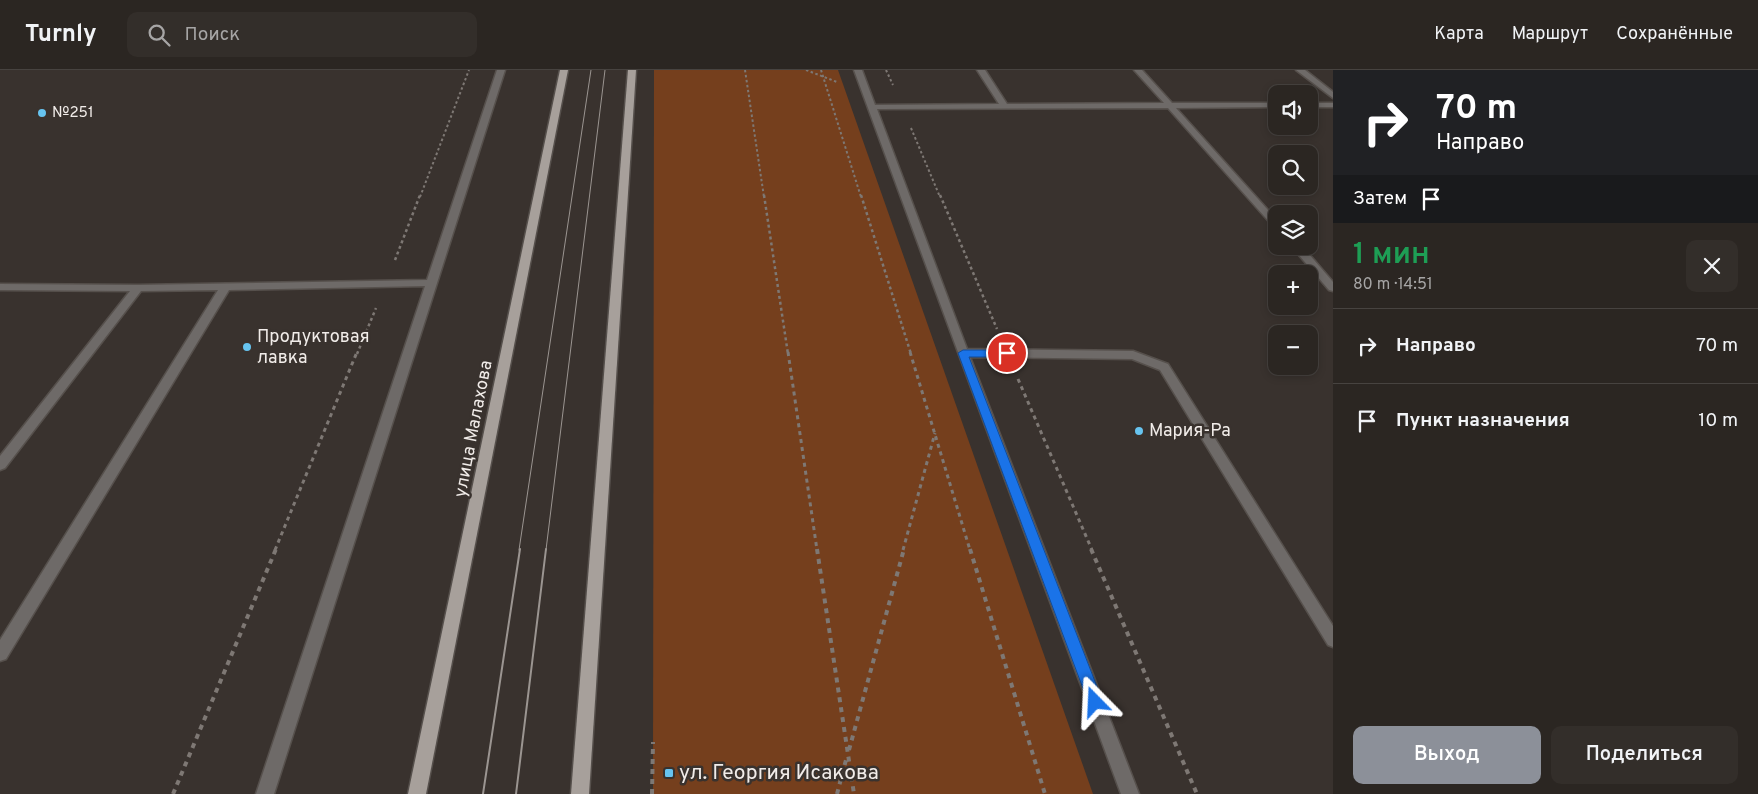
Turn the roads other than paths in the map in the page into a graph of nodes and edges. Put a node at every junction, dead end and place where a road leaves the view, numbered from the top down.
1 (501, 70) edge
2 (564, 70) edge
3 (632, 70) edge
4 (858, 70) edge
5 (981, 70) edge
6 (1138, 70) edge
7 (1300, 70) edge
8 (1333, 96) edge
9 (1333, 104) edge
10 (1170, 105) junction
11 (1268, 105) edge
12 (1318, 105) edge
13 (1004, 106) junction
14 (872, 107) junction
15 (1268, 215) edge
16 (1304, 255) edge
17 (433, 284) junction
18 (226, 286) junction
19 (0, 287) edge
20 (138, 288) junction
21 (1333, 288) edge
22 (963, 353) junction
23 (0, 464) edge
24 (1333, 640) edge
25 (0, 654) edge
26 (265, 794) edge
27 (417, 794) edge
28 (580, 794) edge
29 (1130, 794) edge

1 - 17 street
2 - 27 main road, улица Малахова
3 - 28 main road
4 - 14 street
5 - 13 street
6 - 10 street
7 - 8 street
9 - 12 street
10 - 11 street
10 - 13 street
10 - 15 street
13 - 14 street
14 - 22 street
16 - 21 street
17 - 18 street
17 - 26 street
18 - 20 street
18 - 25 street
19 - 20 street
20 - 23 street
22 - 24 street
22 - 29 street

